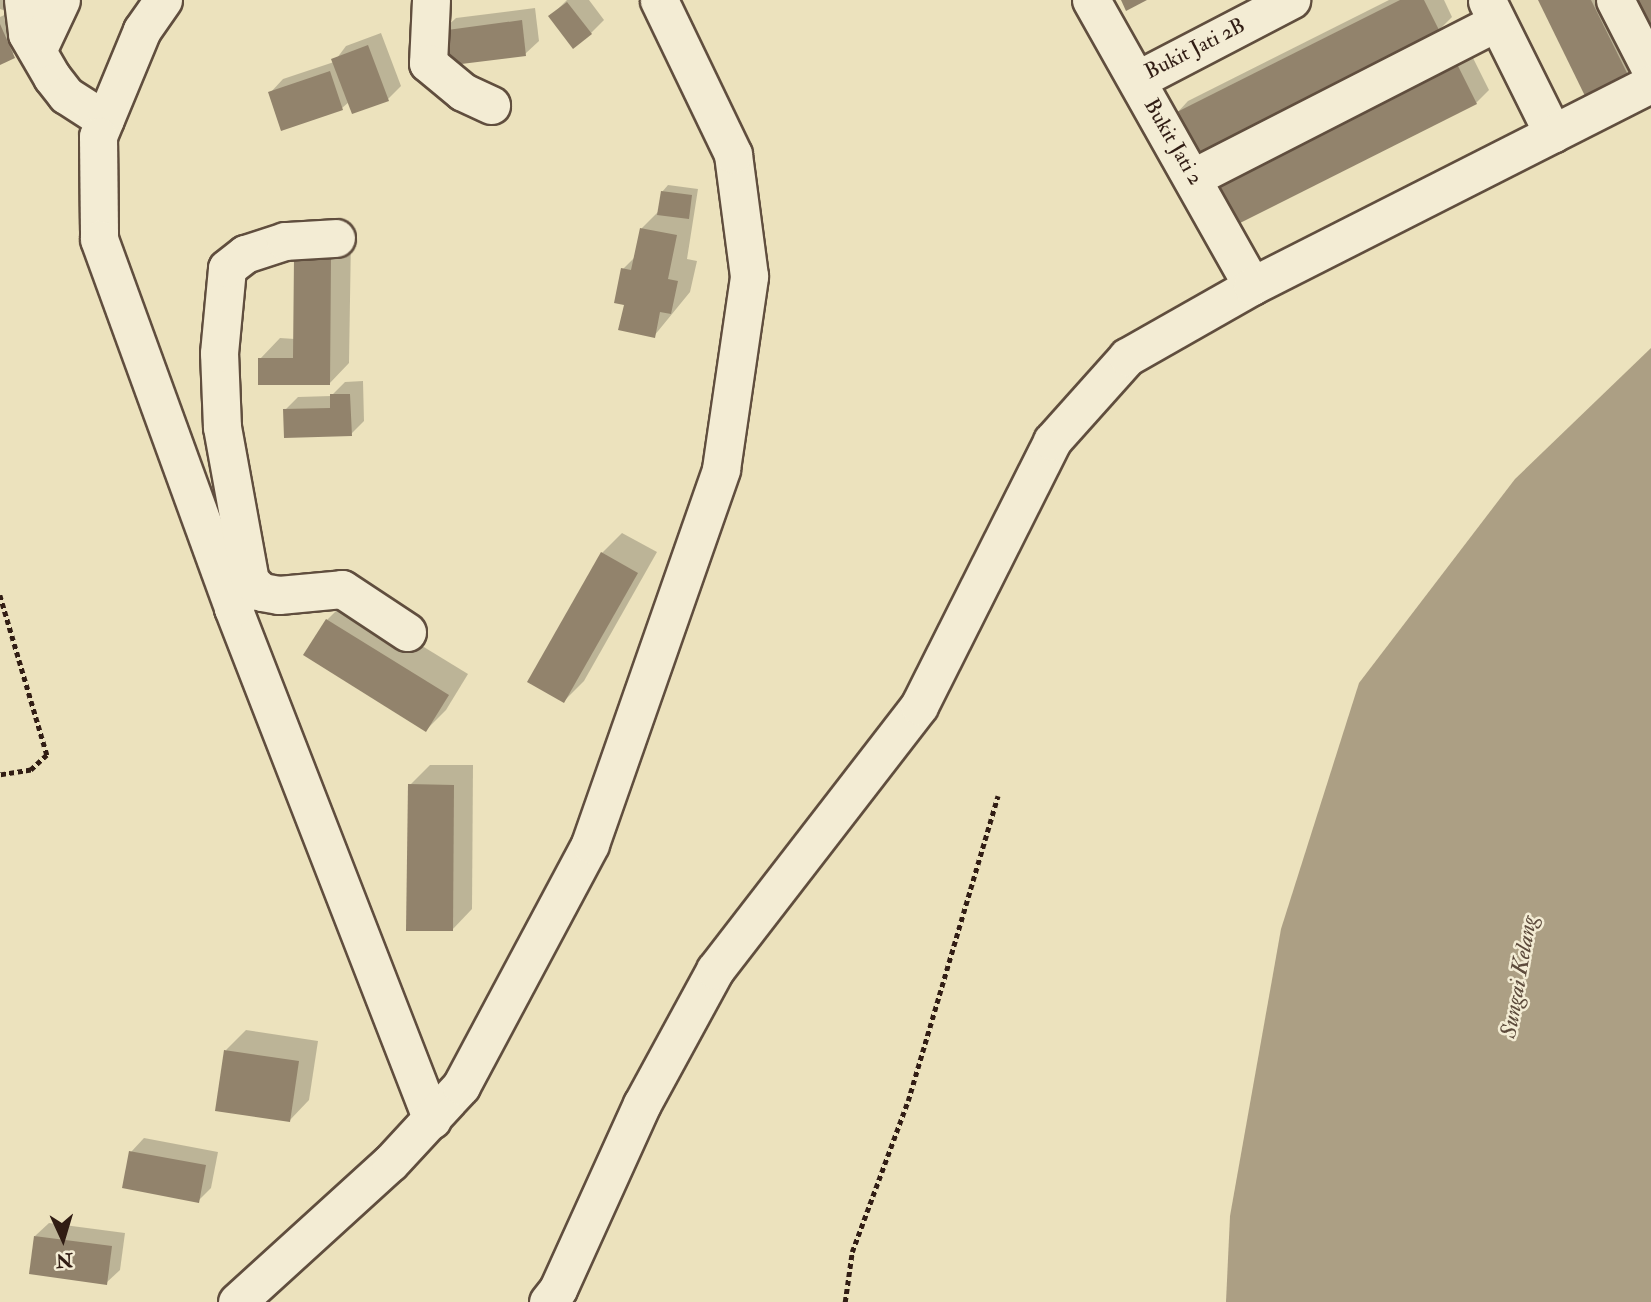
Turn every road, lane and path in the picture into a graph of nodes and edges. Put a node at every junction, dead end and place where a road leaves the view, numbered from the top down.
1 (23, 0) edge
2 (61, 0) edge
3 (163, 0) edge
4 (431, 0) edge
5 (659, 0) edge
6 (1091, 0) edge
7 (1291, 0) edge
8 (1615, 0) edge
9 (1245, 10) edge
10 (1492, 11) edge
11 (38, 49) junction
12 (1651, 70) edge
13 (1137, 80) junction
14 (1651, 84) edge
15 (491, 105) dead end
16 (105, 120) junction
17 (1553, 134) junction
18 (1194, 177) junction
19 (336, 238) dead end
20 (1252, 286) junction
21 (0, 595) edge
22 (241, 595) junction
23 (407, 632) dead end
24 (0, 775) edge
25 (998, 796) dead end
26 (432, 1120) junction
27 (237, 1302) edge
28 (548, 1302) edge
29 (845, 1302) edge

1 - 11 street
2 - 11 street
3 - 16 street
4 - 15 street
5 - 26 street
6 - 13 street, Bukit Jati 2
7 - 9 street, Bukit Jati 2B
8 - 12 street
9 - 13 street, Bukit Jati 2B
10 - 17 street
10 - 18 street
11 - 16 street
13 - 18 street, Bukit Jati 2
14 - 17 street
16 - 22 street
17 - 20 street
18 - 20 street, Bukit Jati 2
19 - 22 street
20 - 28 street
21 - 24 path
22 - 23 street
22 - 26 street
25 - 29 path
26 - 27 street

